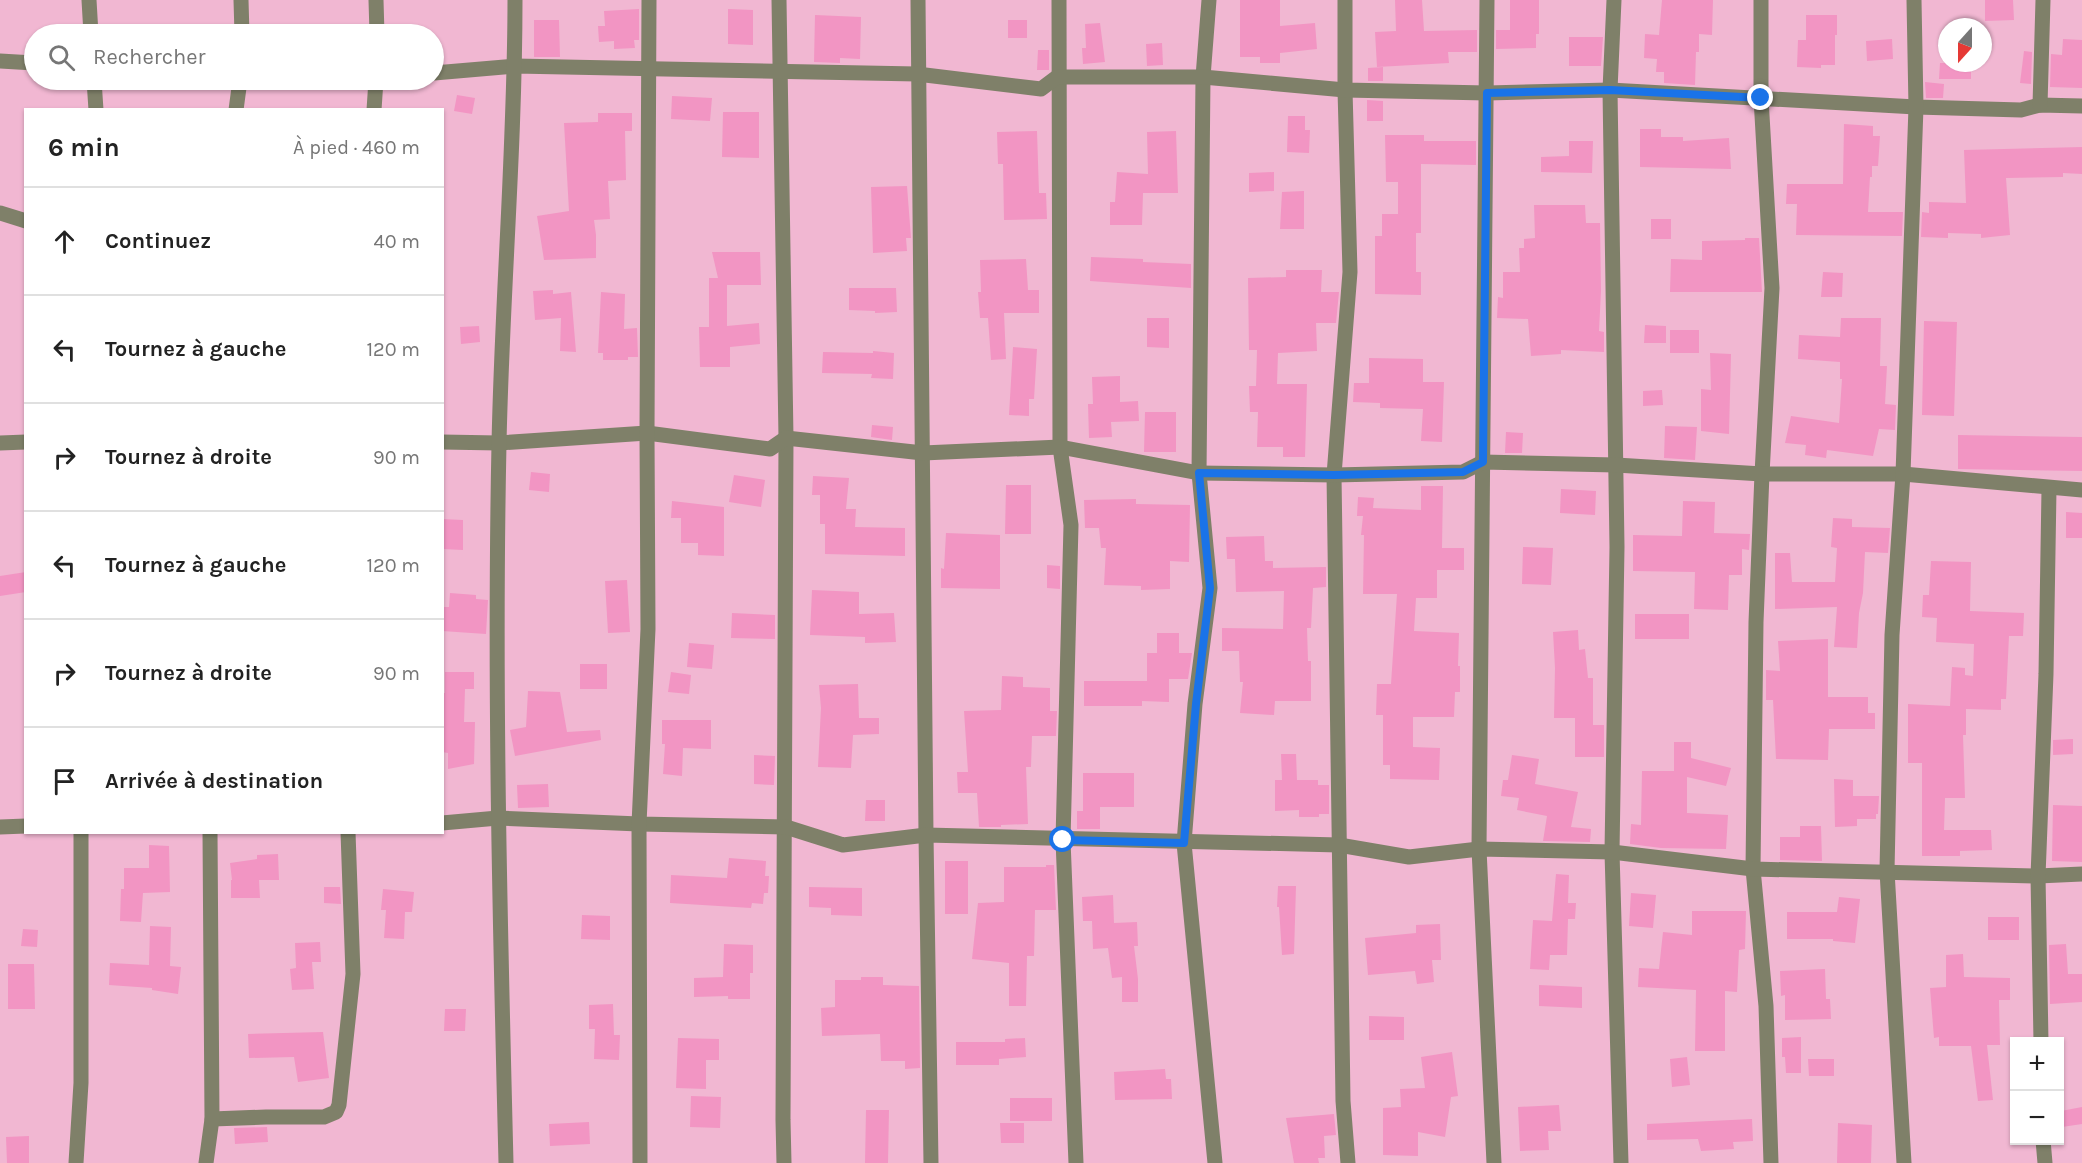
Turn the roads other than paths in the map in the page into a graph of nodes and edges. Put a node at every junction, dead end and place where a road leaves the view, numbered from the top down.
1 (89, 0) edge
2 (241, 0) edge
3 (376, 0) edge
4 (515, 0) edge
5 (649, 0) edge
6 (779, 0) edge
7 (918, 0) edge
8 (1059, 0) edge
9 (1209, 0) edge
10 (1345, 0) edge
11 (1487, 0) edge
12 (1614, 0) edge
13 (1761, 0) edge
14 (1914, 0) edge
15 (2043, 0) edge
16 (90, 24) edge
17 (242, 24) edge
18 (376, 24) edge
19 (0, 60) edge
20 (24, 62) edge
21 (515, 66) junction
22 (649, 69) junction
23 (780, 71) junction
24 (444, 72) edge
25 (917, 74) junction
26 (1058, 76) junction
27 (1203, 78) junction
28 (95, 90) edge
29 (239, 90) edge
30 (375, 90) edge
31 (1345, 90) junction
32 (1610, 90) junction
33 (1487, 93) junction
34 (1761, 98) junction
35 (2040, 105) junction
36 (2082, 106) edge
37 (1916, 107) junction
38 (96, 108) edge
39 (236, 108) edge
40 (374, 108) edge
41 (0, 213) edge
42 (24, 220) edge
43 (647, 433) junction
44 (786, 438) junction
45 (24, 442) edge
46 (444, 442) edge
47 (0, 443) edge
48 (499, 443) junction
49 (1060, 447) junction
50 (923, 453) junction
51 (1483, 462) junction
52 (1616, 465) junction
53 (1199, 473) junction
54 (1762, 474) junction
55 (1903, 474) junction
56 (1334, 475) junction
57 (2049, 489) junction
58 (2082, 490) edge
59 (498, 818) junction
60 (444, 823) edge
61 (639, 824) junction
62 (24, 825) edge
63 (0, 827) edge
64 (786, 827) junction
65 (81, 834) edge
66 (210, 834) edge
67 (348, 834) edge
68 (926, 835) junction
69 (1063, 840) junction
70 (1184, 843) junction
71 (1338, 845) junction
72 (1479, 849) junction
73 (1612, 852) junction
74 (1753, 869) junction
75 (1887, 871) junction
76 (2082, 874) edge
77 (2038, 876) junction
78 (2041, 1037) edge
79 (212, 1119) junction
80 (2043, 1145) edge
81 (76, 1163) edge
82 (206, 1163) edge
83 (507, 1163) edge
84 (640, 1163) edge
85 (784, 1163) edge
86 (931, 1163) edge
87 (1076, 1163) edge
88 (1215, 1163) edge
89 (1348, 1163) edge
90 (1494, 1163) edge
91 (1621, 1163) edge
92 (1771, 1163) edge
93 (1904, 1163) edge
94 (2045, 1163) edge

1 - 16 street
2 - 17 street
3 - 18 street
4 - 21 street
5 - 22 street
6 - 23 street
7 - 25 street
8 - 26 street
9 - 27 street
10 - 31 street
11 - 33 street
12 - 32 street
13 - 34 street
14 - 37 street
15 - 35 street
19 - 20 street
21 - 22 street
21 - 24 street
21 - 48 street
22 - 23 street
22 - 43 street
23 - 25 street
23 - 44 street
25 - 26 street
25 - 50 street
26 - 27 street
26 - 49 street
27 - 31 street
27 - 53 street
28 - 38 street
29 - 39 street
30 - 40 street
31 - 33 street
31 - 56 street
32 - 33 street
32 - 34 street
32 - 52 street
33 - 51 street
34 - 37 street
34 - 54 street
35 - 36 street
35 - 37 street
37 - 55 street
41 - 42 street
43 - 44 street
43 - 48 street
43 - 61 street
44 - 50 street
44 - 64 street
45 - 47 street
46 - 48 street
48 - 59 street
49 - 50 street
49 - 53 street
49 - 69 street
50 - 68 street
51 - 52 street
51 - 56 street
51 - 72 street
52 - 54 street
52 - 73 street
53 - 56 street
53 - 70 street
54 - 55 street
54 - 74 street
55 - 57 street
55 - 75 street
56 - 71 street
57 - 58 street
57 - 77 street
59 - 60 street
59 - 61 street
59 - 83 street
61 - 64 street
61 - 84 street
62 - 63 street
64 - 68 street
64 - 85 street
65 - 81 street
66 - 79 street
67 - 79 street
68 - 69 street
68 - 86 street
69 - 70 street
69 - 87 street
70 - 71 street
70 - 88 street
71 - 72 street
71 - 89 street
72 - 73 street
72 - 90 street
73 - 74 street
73 - 91 street
74 - 75 street
74 - 92 street
75 - 77 street
75 - 93 street
76 - 77 street
77 - 78 street
79 - 82 street
80 - 94 street

